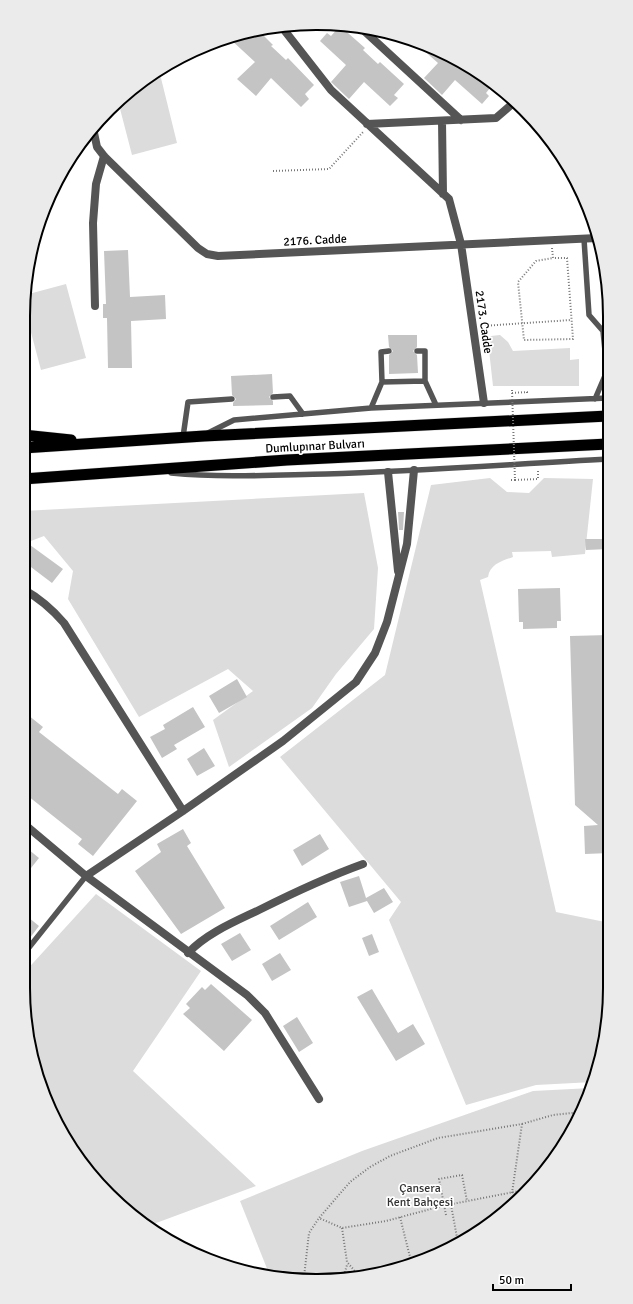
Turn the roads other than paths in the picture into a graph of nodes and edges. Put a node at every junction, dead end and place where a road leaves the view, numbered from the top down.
1 (285, 32) edge
2 (369, 35) edge
3 (509, 105) edge
4 (461, 120) junction
5 (442, 121) junction
6 (368, 125) junction
7 (95, 135) edge
8 (104, 156) junction
9 (443, 194) junction
10 (592, 238) edge
11 (584, 239) junction
12 (461, 244) junction
13 (96, 306) dead end
14 (603, 331) edge
15 (417, 351) dead end
16 (389, 352) dead end
17 (603, 380) edge
18 (425, 381) junction
19 (382, 382) junction
20 (273, 397) dead end
21 (603, 398) edge
22 (232, 399) dead end
23 (595, 399) junction
24 (484, 403) junction
25 (436, 405) junction
26 (371, 408) junction
27 (303, 414) junction
28 (603, 416) edge
29 (30, 436) edge
30 (204, 436) junction
31 (183, 437) junction
32 (109, 443) junction
33 (603, 444) edge
34 (30, 448) edge
35 (603, 459) edge
36 (141, 470) junction
37 (414, 470) junction
38 (388, 472) junction
39 (30, 478) edge
40 (398, 574) junction
41 (30, 593) edge
42 (183, 811) junction
43 (30, 829) edge
44 (363, 864) dead end
45 (86, 876) junction
46 (30, 945) edge
47 (188, 952) junction
48 (320, 1099) dead end

1 - 6 street
2 - 4 street
3 - 4 street
4 - 5 street
5 - 6 street
5 - 9 street
6 - 9 street
7 - 8 street, 2176. Cadde
8 - 12 street, 2176. Cadde
8 - 13 street
9 - 12 street, 2173. Cadde
10 - 11 street, 2176. Cadde
11 - 12 street, 2176. Cadde
11 - 14 lane
12 - 24 street, 2173. Cadde
15 - 18 lane
16 - 19 lane
17 - 23 lane
18 - 19 lane
18 - 25 lane
19 - 26 lane
20 - 27 lane
21 - 23 lane
22 - 31 lane
23 - 24 lane
24 - 25 lane
25 - 26 lane
26 - 27 lane
27 - 30 lane
28 - 30 highway, Dumlupınar Bulvarı
29 - 32 highway
30 - 31 highway, Dumlupınar Bulvarı
31 - 32 highway, Dumlupınar Bulvarı
32 - 34 highway, Dumlupınar Bulvarı
33 - 36 highway, Dumlupınar Bulvarı
35 - 37 lane
36 - 38 lane
36 - 39 highway, Dumlupınar Bulvarı
37 - 38 lane
37 - 40 street
38 - 40 street
40 - 42 street
41 - 42 street
42 - 45 street
43 - 45 street
44 - 47 street
45 - 46 lane
45 - 47 street
47 - 48 street

